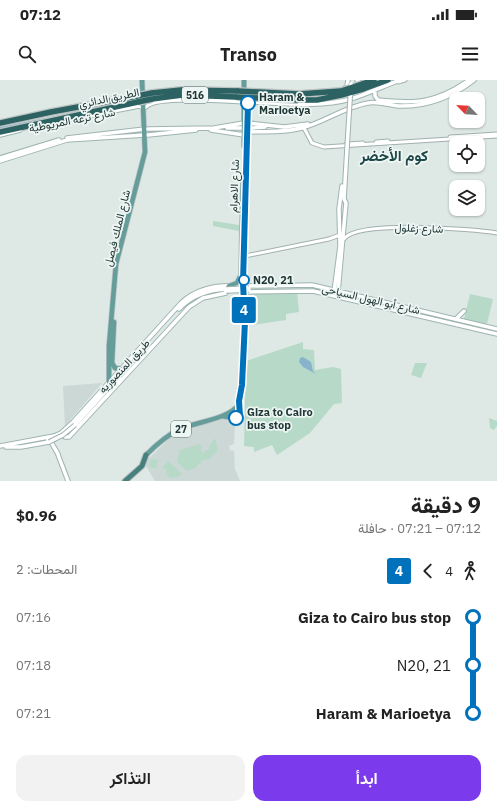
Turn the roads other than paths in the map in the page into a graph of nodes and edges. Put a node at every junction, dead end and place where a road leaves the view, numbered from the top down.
1 (143, 80) edge
2 (244, 80) edge
3 (350, 80) edge
4 (367, 80) edge
5 (374, 80) edge
6 (388, 80) edge
7 (402, 80) edge
8 (468, 80) edge
9 (474, 80) edge
10 (356, 87) edge
11 (344, 90) junction
12 (375, 90) joint
13 (244, 91) junction
14 (144, 92) junction
15 (286, 92) junction
16 (362, 94) junction
17 (342, 100) junction
18 (378, 100) junction
19 (245, 101) junction
20 (267, 103) junction
21 (286, 104) junction
22 (145, 108) junction
23 (346, 108) junction
24 (0, 122) edge
25 (246, 123) junction
26 (304, 128) junction
27 (214, 129) junction
28 (284, 129) junction
29 (247, 130) junction
30 (0, 132) edge
31 (149, 132) junction
32 (137, 133) tunnel mouth
33 (0, 135) edge
34 (497, 135) edge
35 (102, 136) junction
36 (346, 148) junction
37 (0, 160) edge
38 (244, 219) junction
39 (129, 220) junction
40 (344, 231) junction
41 (497, 234) edge
42 (349, 235) junction
43 (340, 238) junction
44 (244, 256) junction
45 (245, 284) junction
46 (312, 285) junction
47 (227, 286) junction
48 (313, 291) junction
49 (245, 292) junction
50 (336, 292) junction
51 (379, 301) junction
52 (389, 303) junction
53 (378, 306) junction
54 (387, 308) junction
55 (464, 312) dead end
56 (456, 319) junction
57 (166, 320) junction
58 (497, 329) edge
59 (169, 330) junction
60 (497, 334) edge
61 (113, 366) junction
62 (121, 369) junction
63 (109, 371) junction
64 (128, 372) junction
65 (109, 382) junction
66 (239, 404) junction
67 (222, 416) junction
68 (62, 432) junction
69 (56, 435) junction
70 (0, 447) edge
71 (6, 447) junction
72 (58, 454) junction
73 (146, 455) joint
74 (68, 481) edge
75 (125, 481) edge

1 - 14 main road, شارع الملك فيصل
2 - 13 main road, شارع الاهرام
3 - 11 main road
3 - 36 main road, bridge
4 - 10 main road
5 - 24 highway, الطريق الدائري / 516, bridge
6 - 30 highway, الطريق الدائري / 516, bridge
7 - 12 street
7 - 16 main road, شارع ترعه المريوطية
8 - 18 main road
9 - 26 main road
10 - 11 main road
10 - 16 main road
10 - 17 main road
11 - 15 main road
12 - 18 main road
13 - 14 main road, شارع ترعه المريوطية
13 - 19 main road, شارع الاهرام, bridge
14 - 22 main road, شارع الملك فيصل, bridge
14 - 24 main road, شارع ترعه المريوطية
15 - 20 main road, bridge
15 - 21 main road, bridge
16 - 17 main road, شارع ترعه المريوطية
17 - 21 main road, شارع ترعه المريوطية
17 - 23 main road
18 - 23 main road
19 - 20 main road, شارع ترعه المريوطية
19 - 22 main road, شارع ترعه المريوطية
19 - 25 main road, شارع الاهرام
20 - 21 main road, شارع ترعه المريوطية
22 - 31 main road, شارع الملك فيصل
22 - 33 main road, شارع ترعه المريوطية
23 - 28 main road
25 - 27 main road
25 - 28 main road
25 - 29 main road, شارع الاهرام
26 - 28 main road
26 - 34 street
27 - 29 main road
27 - 29 main road
27 - 31 main road
28 - 29 main road
29 - 38 main road, شارع الاهرام
31 - 35 main road
31 - 39 main road, شارع الملك فيصل
32 - 35 main road
35 - 37 main road
36 - 40 main road
36 - 43 main road
38 - 44 main road, شارع الاهرام
38 - 47 main road, شارع الاهرام
39 - 61 main road, شارع الملك فيصل
39 - 63 main road, شارع الملك فيصل
40 - 42 street
40 - 43 main road
41 - 42 street, شارع زغلول
42 - 43 street, شارع زغلول
43 - 44 street, شارع زغلول
43 - 50 main road
44 - 45 main road, شارع الاهرام
45 - 46 main road, شارع أبو الهول السياحى
45 - 49 main road, شارع الاهرام
46 - 50 main road, شارع أبو الهول السياحى
46 - 57 main road, bridge
47 - 49 main road, طريق المنصوريه
47 - 57 main road, طريق المنصوريه
47 - 59 main road
48 - 49 main road, شارع أبو الهول السياحى
48 - 53 main road, شارع أبو الهول السياحى
48 - 59 main road, bridge
49 - 66 main road, شارع الاهرام
50 - 51 main road, شارع أبو الهول السياحى
51 - 52 main road, شارع أبو الهول السياحى
51 - 53 main road
52 - 54 main road
52 - 56 main road, شارع أبو الهول السياحى
53 - 54 main road, شارع أبو الهول السياحى
54 - 60 main road, شارع أبو الهول السياحى
55 - 56 main road
56 - 58 main road, شارع أبو الهول السياحى
57 - 62 main road, طريق المنصوريه
59 - 64 main road
61 - 62 main road
61 - 63 main road
62 - 65 main road, طريق المنصوريه
63 - 65 main road, شارع الملك فيصل
64 - 68 main road
64 - 71 main road, bridge
65 - 68 main road, طريق المنصوريه
66 - 67 main road, 27
66 - 67 main road, شارع الاهرام / 27
67 - 73 main road, 27
68 - 69 main road, طريق المنصوريه
69 - 70 main road, طريق المنصوريه
69 - 72 main road
70 - 71 main road, طريق المنصوريه
71 - 72 main road, طريق المنصوريه
72 - 74 main road
73 - 75 highway

